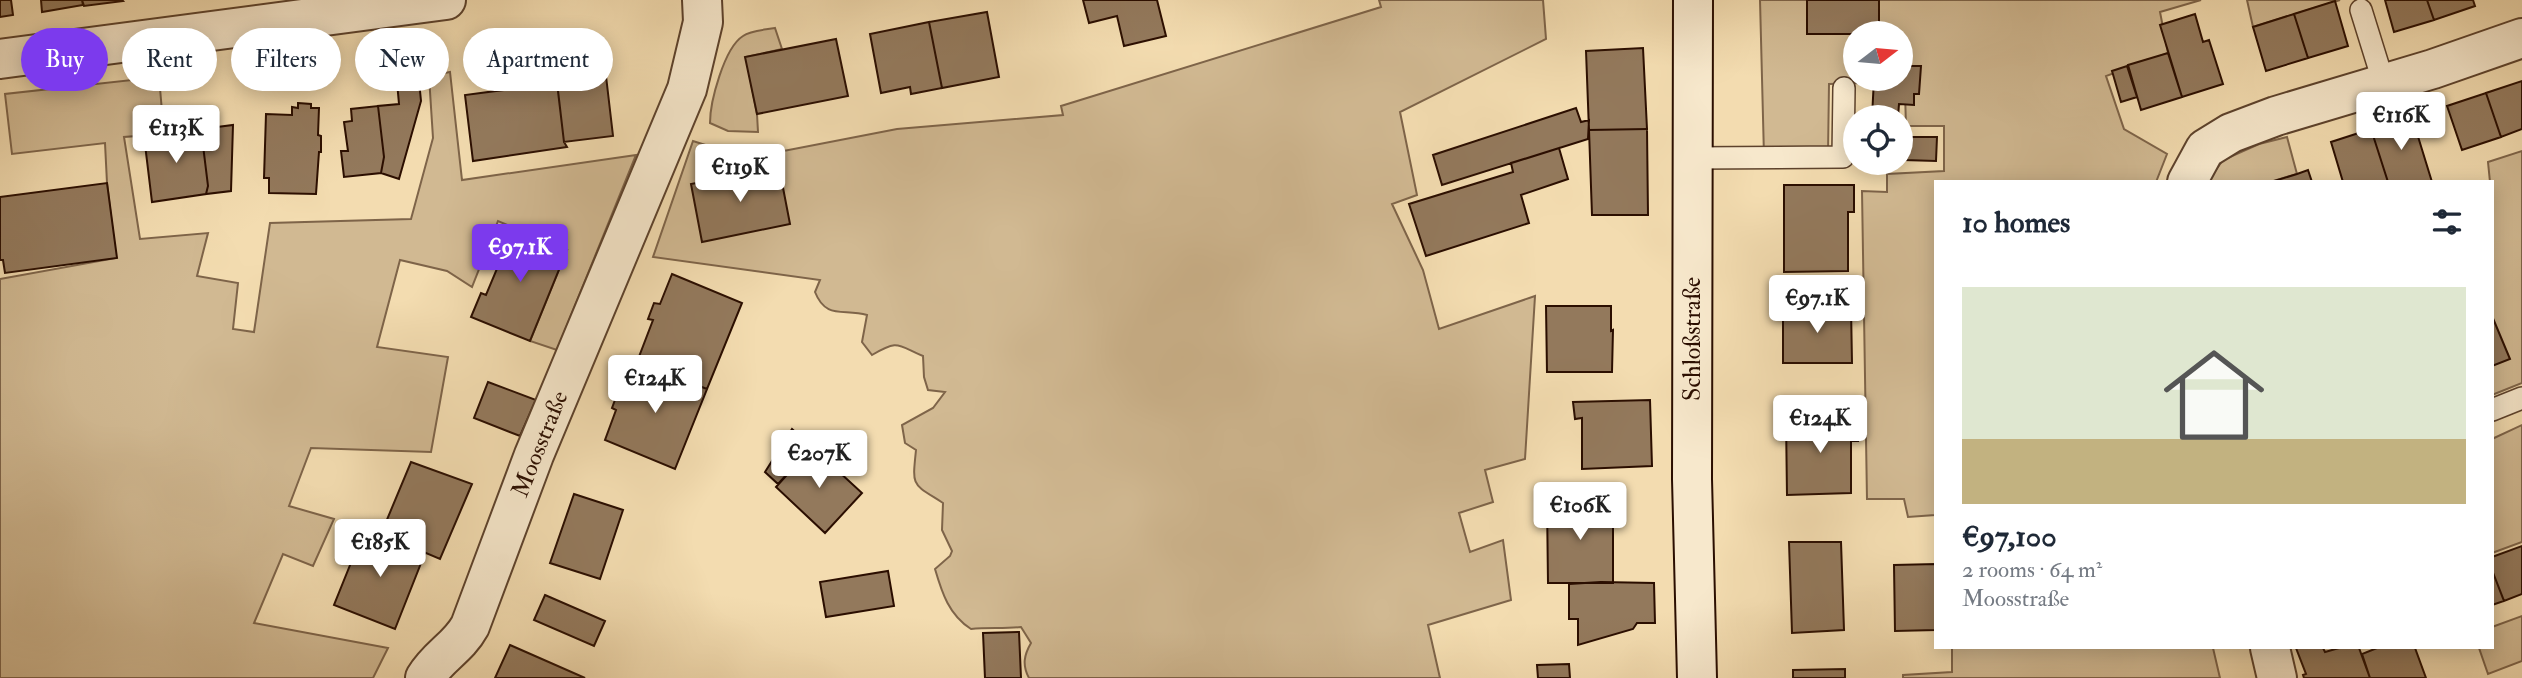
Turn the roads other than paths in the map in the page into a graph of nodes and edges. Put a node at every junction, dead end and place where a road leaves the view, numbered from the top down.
1 (446, 0) edge
2 (702, 0) edge
3 (1693, 0) edge
4 (2361, 10) dead end
5 (2522, 38) edge
6 (0, 59) edge
7 (2384, 83) junction
8 (1844, 91) edge
9 (1692, 158) junction
10 (2188, 180) edge
11 (2522, 398) edge
12 (2494, 409) edge
13 (2270, 649) edge
14 (425, 678) edge
15 (1697, 678) edge
16 (2277, 678) edge

1 - 6 street
2 - 14 street, Moosstraße
3 - 9 street, Schloßstraße
4 - 7 lane
5 - 7 street
7 - 10 street
8 - 9 lane
9 - 15 street, Schloßstraße
11 - 12 lane
13 - 16 street

